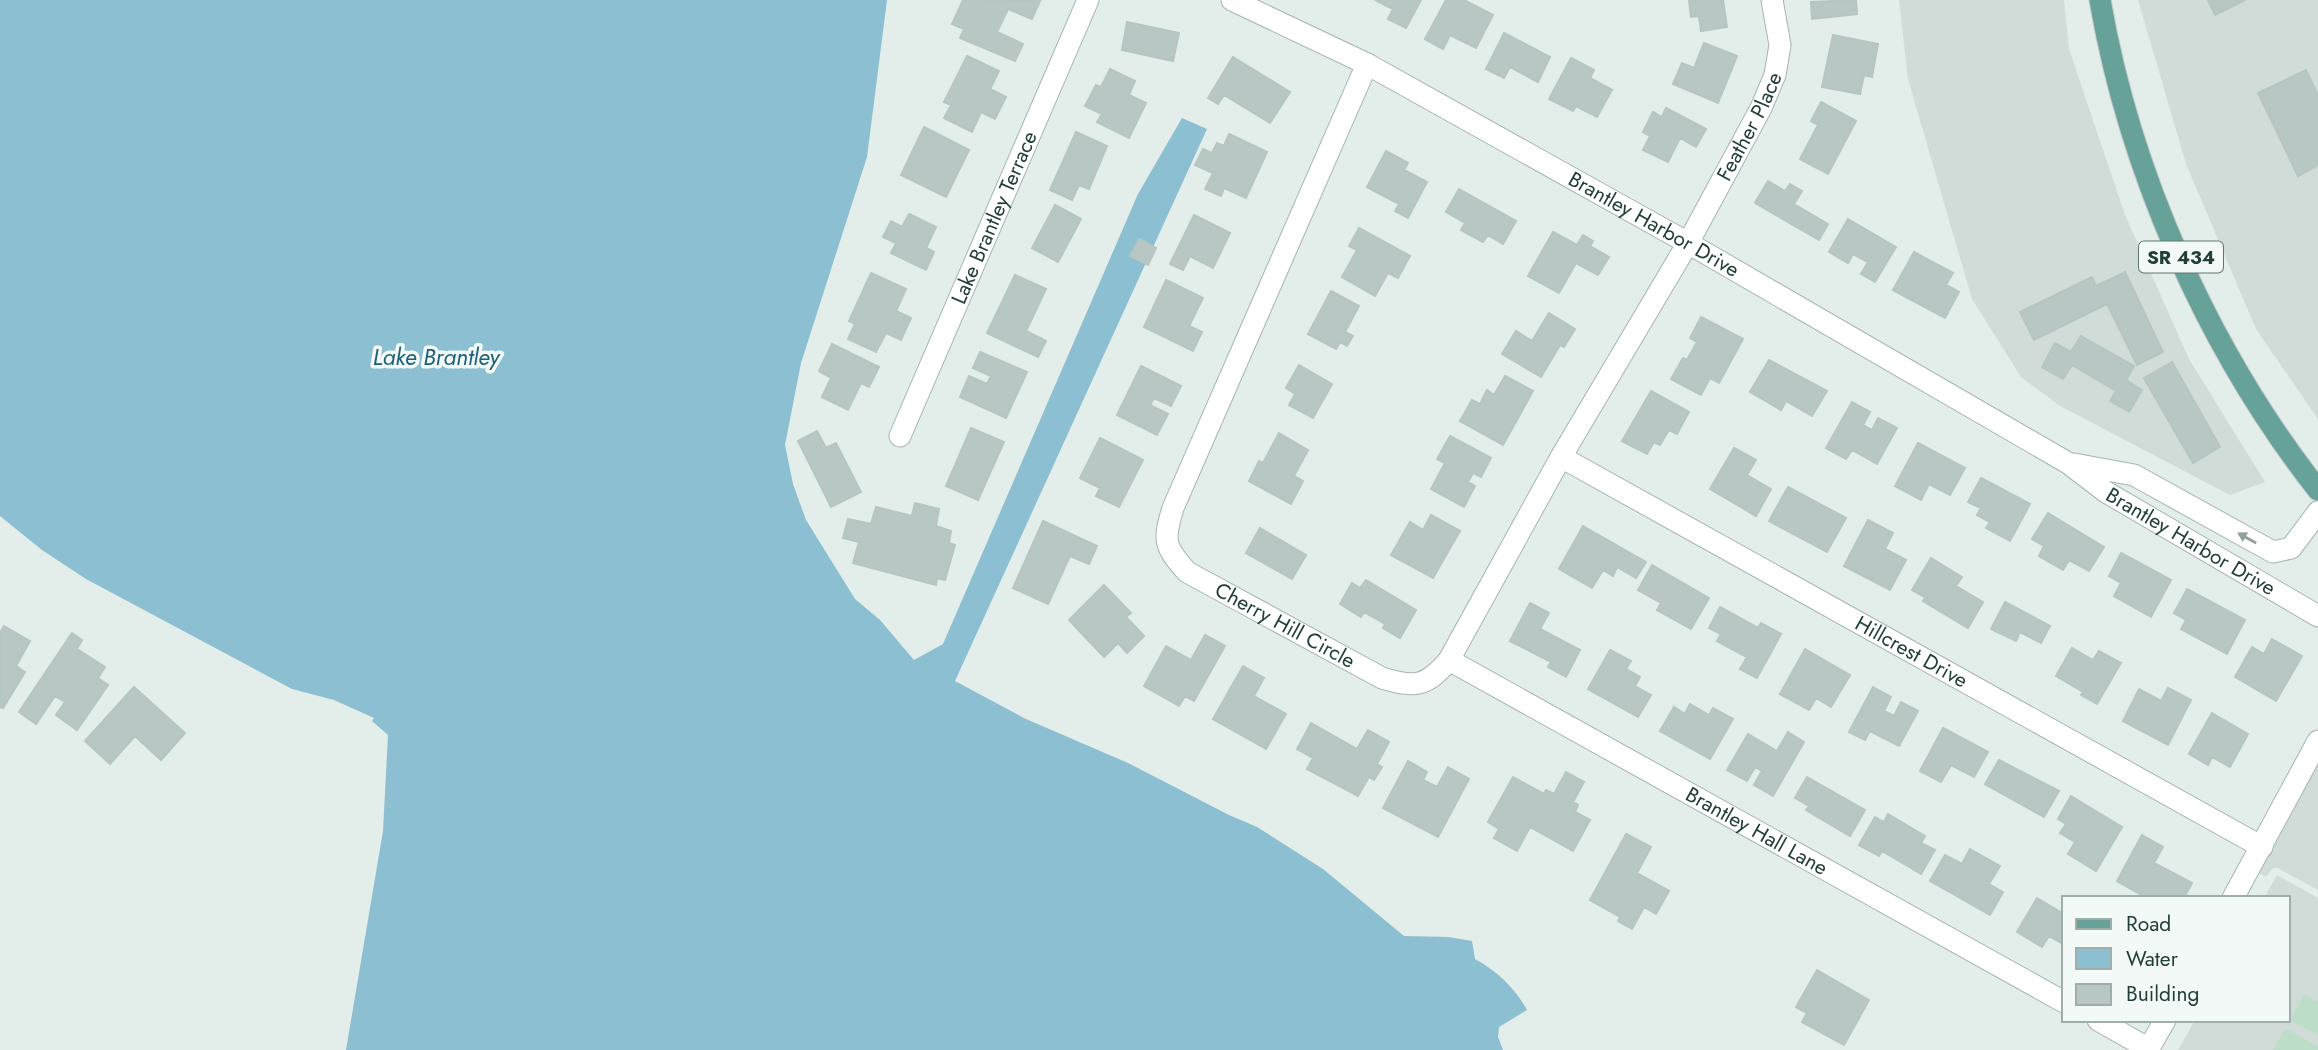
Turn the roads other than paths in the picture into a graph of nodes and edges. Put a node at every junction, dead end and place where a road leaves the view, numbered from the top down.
1 (1088, 0) edge
2 (1232, 0) edge
3 (1772, 0) edge
4 (2100, 0) edge
5 (1367, 64) junction
6 (1688, 243) junction
7 (900, 436) dead end
8 (1561, 457) junction
9 (2068, 463) junction
10 (2318, 489) edge
11 (2318, 512) edge
12 (2318, 616) edge
13 (1449, 660) junction
14 (2318, 741) edge
15 (2262, 847) junction
16 (2234, 896) edge
17 (2062, 1001) edge
18 (2102, 1022) edge
19 (2164, 1022) edge
20 (2149, 1049) edge

1 - 7 street, Lake Brantley Terrace
2 - 5 street, Brantley Harbor Drive
3 - 6 street, Feather Place
4 - 10 main road, SR 434
5 - 6 street, Brantley Harbor Drive
5 - 13 street, Cherry Hill Circle
6 - 8 street, Cherry Hill Circle
6 - 9 street, Brantley Harbor Drive
8 - 13 street, Cherry Hill Circle
8 - 15 street, Hillcrest Drive
11 -> 9 street, Brantley Harbor Drive
9 - 12 street, Brantley Harbor Drive
13 - 17 street, Brantley Hall Lane
14 - 15 street
15 - 16 street
18 - 20 street
19 - 20 street

